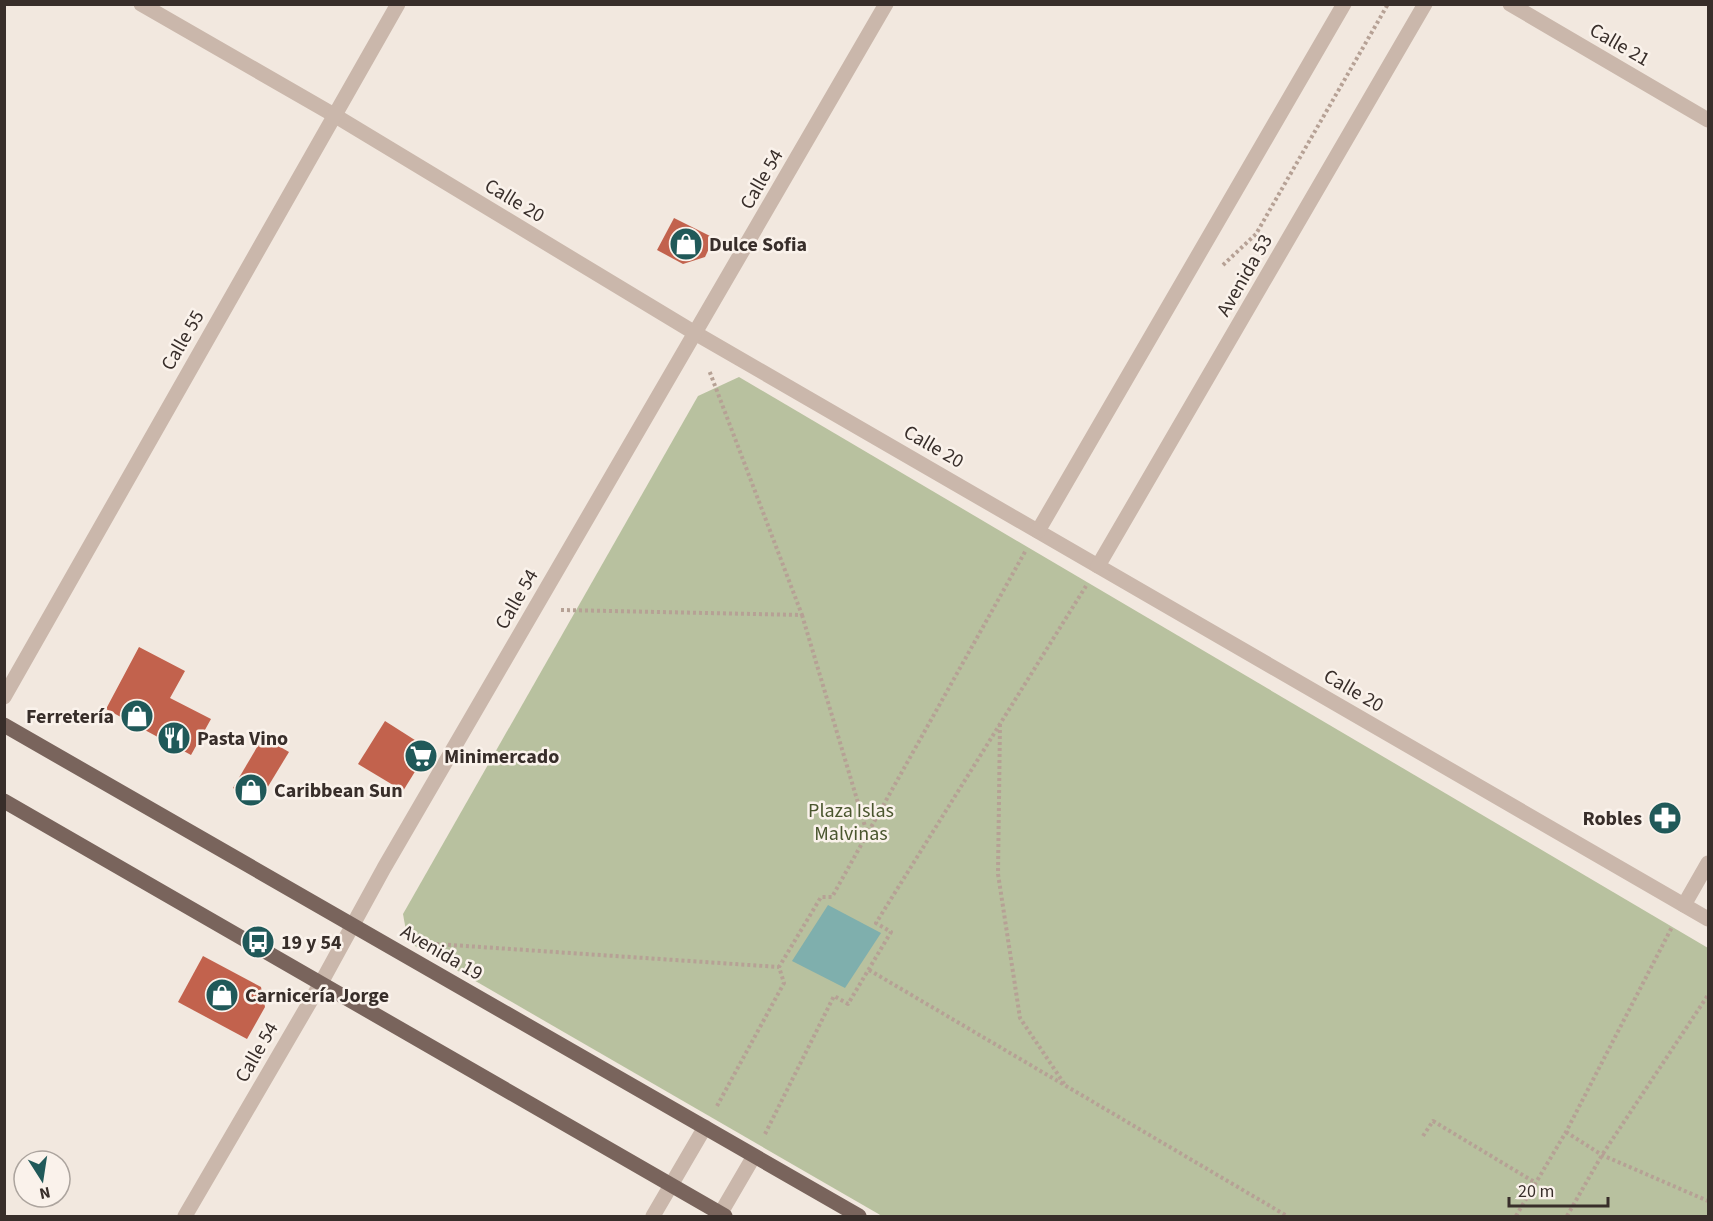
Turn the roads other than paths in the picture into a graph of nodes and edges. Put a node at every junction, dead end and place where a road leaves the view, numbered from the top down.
1 (141, 4) edge
2 (398, 4) edge
3 (886, 4) edge
4 (1344, 4) edge
5 (1425, 4) edge
6 (1510, 4) edge
7 (334, 115) junction
8 (1708, 120) edge
9 (695, 333) junction
10 (1038, 531) junction
11 (1098, 566) junction
12 (4, 697) edge
13 (4, 724) edge
14 (4, 801) edge
15 (1708, 862) edge
16 (1684, 905) junction
17 (1708, 919) edge
18 (352, 924) junction
19 (321, 983) junction
20 (705, 1128) junction
21 (754, 1156) junction
22 (671, 1185) junction
23 (185, 1216) edge
24 (653, 1216) edge
25 (721, 1216) edge
26 (859, 1216) edge

1 - 7 street, Calle 20
2 - 7 street, Calle 55
3 - 9 street, Calle 54
4 - 10 street
5 - 11 street, Avenida 53
6 - 8 street, Calle 21
7 - 9 street, Calle 20
7 - 12 street, Calle 55
9 - 10 street, Calle 20
9 - 18 street, Calle 54
10 - 11 street, Calle 20
11 - 16 street, Calle 20
13 - 18 main road, Avenida 19
14 - 19 main road
15 - 16 street
16 - 17 street, Calle 20
18 - 19 street, Calle 54
18 - 20 main road, Avenida 19
19 - 22 main road
19 - 23 street, Calle 54
20 - 21 main road, Avenida 19
20 - 22 street
21 - 25 street
21 - 26 main road, Avenida 19
22 - 24 street
22 - 25 main road

